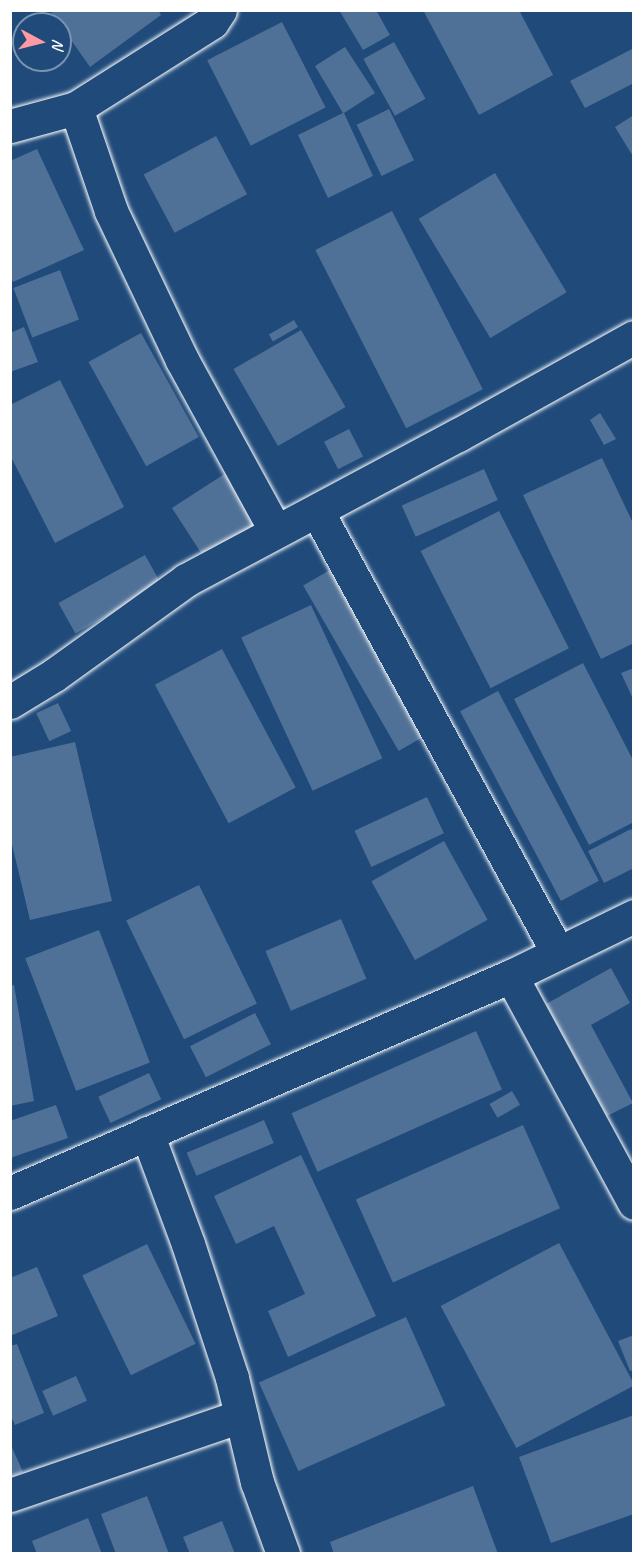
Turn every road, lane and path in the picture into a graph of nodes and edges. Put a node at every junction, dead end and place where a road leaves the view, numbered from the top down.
1 (220, 10) edge
2 (76, 108) junction
3 (10, 126) edge
4 (633, 337) edge
5 (317, 511) junction
6 (275, 530) junction
7 (10, 702) edge
8 (633, 916) edge
9 (558, 953) junction
10 (511, 976) junction
11 (147, 1133) junction
12 (10, 1193) edge
13 (633, 1203) edge
14 (241, 1416) junction
15 (10, 1495) edge
16 (283, 1554) edge

1 - 2 street
2 - 3 street
2 - 6 street
4 - 5 street
5 - 6 street
5 - 9 street
6 - 7 street
8 - 9 street
9 - 10 street
10 - 11 street
10 - 13 street
11 - 12 street
11 - 14 street
14 - 15 street
14 - 16 street

